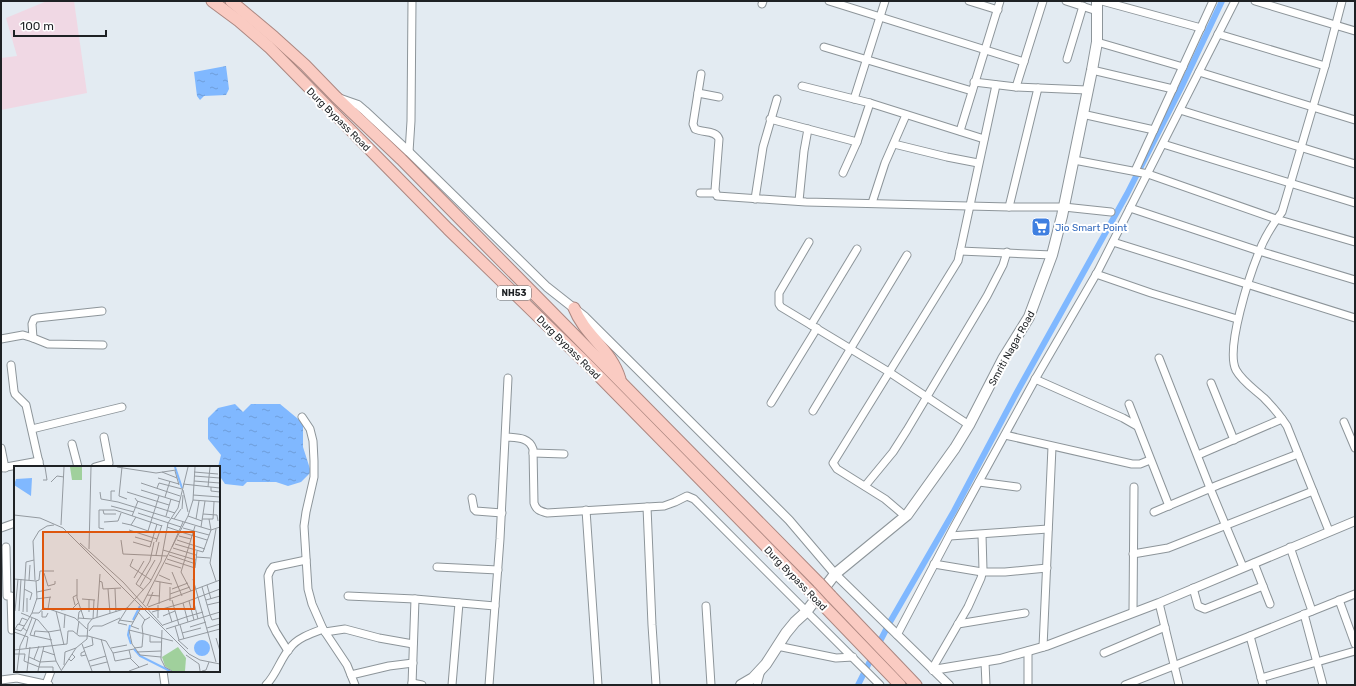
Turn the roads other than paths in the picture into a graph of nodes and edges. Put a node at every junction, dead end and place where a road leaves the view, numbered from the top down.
1 (212, 1) edge
2 (230, 1) edge
3 (412, 1) edge
4 (829, 1) edge
5 (885, 1) edge
6 (969, 1) edge
7 (1000, 1) edge
8 (1043, 1) edge
9 (1066, 1) edge
10 (1102, 1) edge
11 (1213, 1) edge
12 (1235, 1) edge
13 (1255, 1) edge
14 (1342, 1) edge
15 (1083, 6) junction
16 (1097, 6) edge
17 (998, 10) junction
18 (880, 16) junction
19 (1335, 26) junction
20 (1201, 28) junction
21 (1355, 31) edge
22 (1218, 34) junction
23 (1096, 42) junction
24 (824, 47) dead end
25 (985, 50) junction
26 (1067, 59) dead end
27 (867, 60) junction
28 (1024, 62) junction
29 (1183, 66) junction
30 (1324, 66) junction
31 (1092, 70) junction
32 (1200, 72) junction
33 (701, 74) dead end
34 (974, 82) junction
35 (996, 85) junction
36 (802, 86) dead end
37 (1016, 87) junction
38 (1038, 88) junction
39 (1173, 89) junction
40 (1087, 90) junction
41 (972, 91) junction
42 (698, 94) junction
43 (336, 97) junction
44 (719, 97) dead end
45 (777, 99) dead end
46 (854, 99) junction
47 (870, 103) junction
48 (1312, 107) junction
49 (1180, 110) junction
50 (1082, 114) junction
51 (906, 115) junction
52 (770, 119) junction
53 (1355, 120) edge
54 (808, 129) junction
55 (1154, 130) junction
56 (960, 131) junction
57 (984, 139) junction
58 (857, 142) junction
59 (894, 144) junction
60 (1163, 144) junction
61 (1301, 147) junction
62 (409, 152) junction
63 (1074, 160) junction
64 (978, 163) junction
65 (1355, 164) edge
66 (1135, 171) junction
67 (844, 173) dead end
68 (1148, 174) junction
69 (1290, 184) junction
70 (700, 193) dead end
71 (715, 194) junction
72 (756, 199) junction
73 (799, 201) junction
74 (872, 203) junction
75 (1355, 203) edge
76 (969, 205) junction
77 (1009, 207) junction
78 (1064, 207) junction
79 (1130, 208) junction
80 (1111, 212) dead end
81 (1276, 219) junction
82 (809, 242) dead end
83 (1113, 242) junction
84 (1355, 242) edge
85 (857, 249) dead end
86 (960, 251) junction
87 (1259, 251) junction
88 (1007, 252) junction
89 (907, 255) dead end
90 (1052, 255) junction
91 (1096, 274) junction
92 (1355, 280) edge
93 (1248, 284) junction
94 (574, 308) junction
95 (102, 311) dead end
96 (1355, 318) edge
97 (1237, 319) junction
98 (814, 327) junction
99 (33, 338) junction
100 (1, 339) edge
101 (103, 345) dead end
102 (850, 349) junction
103 (1159, 358) dead end
104 (11, 365) dead end
105 (889, 372) junction
106 (508, 378) dead end
107 (1035, 379) junction
108 (621, 382) junction
109 (1211, 383) dead end
110 (926, 396) junction
111 (771, 403) dead end
112 (1129, 404) dead end
113 (122, 406) dead end
114 (814, 411) dead end
115 (302, 417) dead end
116 (1282, 419) junction
117 (1344, 422) dead end
118 (969, 425) junction
119 (1137, 426) junction
120 (32, 429) junction
121 (1004, 435) junction
122 (104, 437) dead end
123 (506, 437) junction
124 (1234, 440) junction
125 (72, 444) dead end
126 (1052, 446) junction
127 (1, 448) edge
128 (1355, 448) edge
129 (533, 453) junction
130 (564, 454) dead end
131 (1298, 454) junction
132 (1198, 455) junction
133 (1150, 460) junction
134 (39, 464) edge
135 (109, 465) edge
136 (21, 466) edge
137 (78, 466) edge
138 (14, 467) edge
139 (3, 468) edge
140 (979, 482) junction
141 (865, 486) junction
142 (1017, 487) dead end
143 (1134, 487) dead end
144 (1210, 488) junction
145 (1313, 491) junction
146 (472, 498) dead end
147 (1169, 506) junction
148 (647, 507) junction
149 (586, 510) junction
150 (1154, 512) dead end
151 (502, 513) junction
152 (905, 516) junction
153 (1355, 521) edge
154 (14, 523) edge
155 (1226, 525) junction
156 (1, 528) edge
157 (1048, 529) junction
158 (1329, 531) junction
159 (982, 534) junction
160 (950, 536) junction
161 (6, 547) dead end
162 (1290, 548) junction
163 (1133, 554) junction
164 (306, 560) junction
165 (1254, 563) junction
166 (934, 564) junction
167 (437, 567) dead end
168 (1243, 567) junction
169 (1047, 568) junction
170 (498, 570) junction
171 (982, 572) junction
172 (836, 574) junction
173 (1263, 586) junction
174 (1193, 588) junction
175 (1355, 594) edge
176 (9, 596) edge
177 (348, 596) dead end
178 (415, 599) junction
179 (1339, 600) junction
180 (459, 603) junction
181 (1159, 603) junction
182 (1270, 604) dead end
183 (495, 606) junction
184 (706, 606) dead end
185 (1312, 611) junction
186 (806, 612) junction
187 (1133, 612) junction
188 (1025, 613) dead end
189 (1304, 614) junction
190 (958, 624) junction
191 (1165, 628) junction
192 (12, 630) dead end
193 (324, 630) junction
194 (898, 634) junction
195 (1250, 636) junction
196 (1355, 642) edge
197 (414, 644) junction
198 (777, 646) junction
199 (1043, 647) junction
200 (288, 650) junction
201 (1028, 651) junction
202 (1355, 651) edge
203 (1104, 653) dead end
204 (853, 657) junction
205 (985, 662) junction
206 (1317, 662) junction
207 (413, 664) junction
208 (1174, 665) junction
209 (762, 668) junction
210 (933, 669) junction
211 (51, 672) edge
212 (163, 672) edge
213 (351, 675) junction
214 (874, 678) junction
215 (1, 680) edge
216 (1262, 681) edge
217 (412, 684) edge
218 (47, 685) edge
219 (164, 685) edge
220 (266, 685) edge
221 (355, 685) edge
222 (422, 685) edge
223 (452, 685) edge
224 (489, 685) edge
225 (598, 685) edge
226 (656, 685) edge
227 (711, 685) edge
228 (741, 685) edge
229 (757, 685) edge
230 (870, 685) edge
231 (880, 685) edge
232 (900, 685) edge
233 (916, 685) edge
234 (949, 685) edge
235 (986, 685) edge
236 (1028, 685) edge
237 (1125, 685) edge
238 (1179, 685) edge
239 (1323, 685) edge

1 - 232 highway, Durg Bypass Road / NH53, bridge
2 - 43 highway, Durg Bypass Road / NH53
3 - 62 street
4 - 18 street
5 - 18 street
6 - 17 street
7 - 17 street
8 - 28 street
9 - 15 street
10 - 20 street
11 - 20 street
12 - 22 street
13 - 19 street
14 - 19 street
15 - 16 street
15 - 26 street
16 - 23 main road, Smriti Nagar Road
17 - 25 street
18 - 25 street
18 - 27 street
19 - 21 street
19 - 30 street
20 - 29 street
22 - 30 street
22 - 32 street
23 - 29 street
23 - 31 main road, Smriti Nagar Road
24 - 27 street
25 - 28 street
25 - 34 street
27 - 41 street
27 - 46 street
28 - 37 street
29 - 39 street
30 - 48 street
31 - 39 street
31 - 40 main road, Smriti Nagar Road
32 - 48 street
32 - 49 street
33 - 42 street
34 - 35 street
34 - 41 street
35 - 37 street
35 - 57 street
36 - 46 street
37 - 38 street
38 - 40 street
38 - 77 street
39 - 55 street
40 - 50 main road, Smriti Nagar Road
41 - 56 street
42 - 44 street
42 - 71 street
43 - 62 street
43 - 108 highway, Durg Bypass Road / NH53
45 - 52 street
46 - 47 street
47 - 51 street
47 - 58 street
48 - 53 street
48 - 61 street
49 - 60 street
49 - 61 street
50 - 55 street
50 - 63 main road, Smriti Nagar Road
51 - 56 street
51 - 59 street
52 - 54 street
52 - 72 street
54 - 58 street
54 - 73 street
55 - 66 street
56 - 57 street
57 - 64 street
58 - 67 street
59 - 64 street
59 - 74 street
60 - 68 street
60 - 69 street
61 - 65 street
61 - 69 street
62 - 94 street
63 - 66 street
63 - 78 main road, Smriti Nagar Road
64 - 76 street
66 - 68 street
68 - 79 street
68 - 81 street
69 - 75 street
69 - 81 street
70 - 71 street
71 - 72 street
72 - 73 street
73 - 74 street
74 - 76 street
76 - 77 street
76 - 86 street
77 - 78 street
78 - 80 street
78 - 90 main road, Smriti Nagar Road
79 - 83 street
79 - 87 street
81 - 84 street
81 - 87 street
82 - 98 street
83 - 91 street
83 - 93 street
85 - 98 street
86 - 88 street
86 - 105 street
87 - 92 street
87 - 93 street
88 - 90 street
88 - 110 street
89 - 102 street
90 - 118 main road, Smriti Nagar Road
91 - 97 street
91 - 107 street
93 - 96 street
93 - 97 street
94 - 108 highway
94 - 172 street
95 - 99 street
97 - 116 street
98 - 102 street
98 - 111 street
99 - 100 street
99 - 101 street
102 - 105 street
102 - 114 street
103 - 132 street
104 - 120 street
105 - 110 street
105 - 141 street
106 - 123 street
107 - 119 street
107 - 121 street
108 - 233 highway, Durg Bypass Road / NH53, bridge
109 - 124 street
110 - 118 street
110 - 141 street
112 - 119 street
113 - 120 street
115 - 164 street
116 - 124 street
116 - 131 street
117 - 128 street
118 - 152 main road, Smriti Nagar Road
119 - 133 street
120 - 134 street
121 - 126 street
121 - 140 street
122 - 135 street
123 - 129 street
123 - 151 street
124 - 132 street
125 - 137 street
126 - 133 street
126 - 157 street
127 - 139 street
129 - 130 street
129 - 149 street
131 - 144 street
131 - 145 street
132 - 144 street
133 - 147 street
134 - 136 street
138 - 139 street
140 - 142 street
140 - 160 street
141 - 152 street
143 - 163 street
144 - 147 street
144 - 155 street
145 - 155 street
145 - 158 street
146 - 151 street
147 - 150 street
148 - 149 street
148 - 186 street
148 - 226 street
149 - 225 street
151 - 170 street
152 - 172 main road, Smriti Nagar Road
153 - 158 street
154 - 156 street
155 - 163 street
155 - 168 street
157 - 159 street
157 - 169 street
158 - 162 street
159 - 160 street
159 - 171 street
160 - 166 street
161 - 176 street
162 - 165 street
162 - 185 street
163 - 187 street
164 - 193 street
164 - 200 street
165 - 168 street
165 - 173 street
166 - 171 street
166 - 194 street
167 - 170 street
168 - 174 street
169 - 171 street
169 - 199 street
170 - 183 street
171 - 190 street
172 - 186 main road, Smriti Nagar Road
172 - 194 street
173 - 174 street
173 - 182 street
174 - 181 street
175 - 179 street
176 - 192 street
177 - 178 street
178 - 180 street
178 - 197 street
179 - 185 street
179 - 196 street
180 - 183 street
180 - 223 street
181 - 187 street
181 - 191 street
183 - 224 street
184 - 227 street
185 - 189 street
186 - 198 main road, Smriti Nagar Road
186 - 204 street
187 - 199 street
188 - 190 street
189 - 195 street
189 - 206 street
190 - 210 street
191 - 203 street
191 - 208 street
193 - 197 street
193 - 200 street
193 - 213 street
194 - 210 street
195 - 208 street
195 - 216 street
197 - 207 street
198 - 204 street
198 - 209 main road, Smriti Nagar Road
199 - 201 street
200 - 220 street
201 - 205 street
201 - 236 street
202 - 206 street
204 - 214 street
205 - 210 street
205 - 235 street
206 - 216 street
206 - 239 street
207 - 213 street
207 - 217 street
208 - 237 street
208 - 238 street
209 - 228 main road, Smriti Nagar Road
209 - 229 street
210 - 234 street
211 - 218 street
212 - 219 street
213 - 221 street
214 - 230 street
214 - 231 street
215 - 218 street
217 - 222 street

